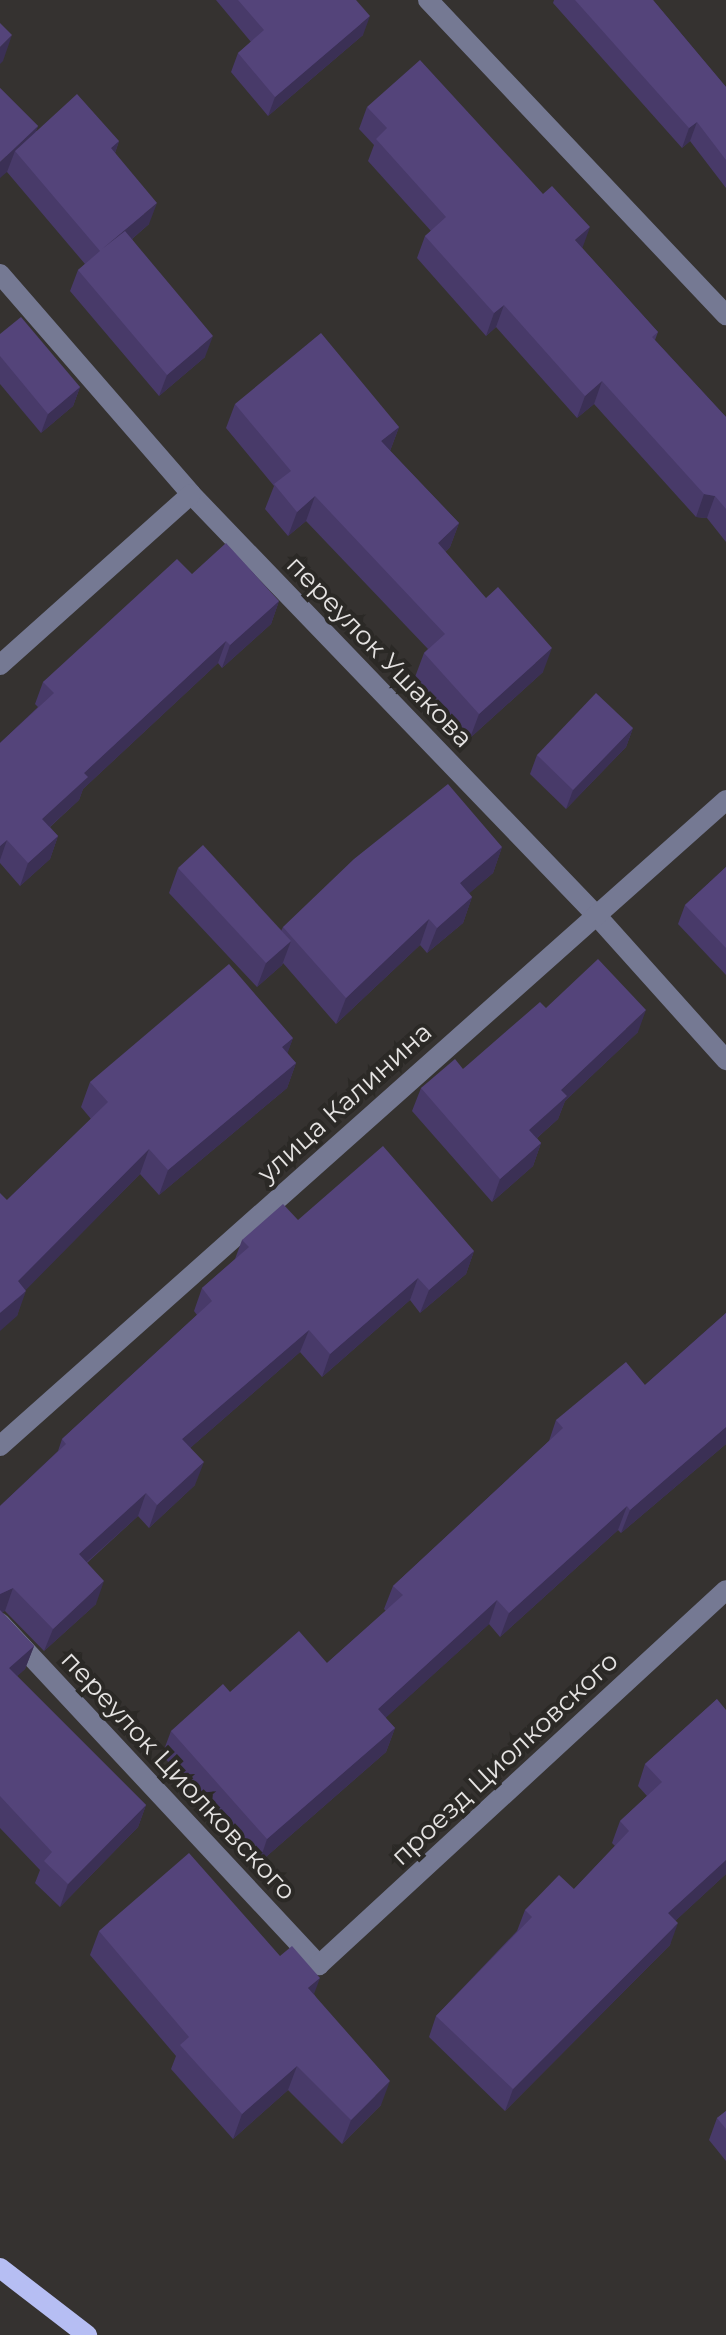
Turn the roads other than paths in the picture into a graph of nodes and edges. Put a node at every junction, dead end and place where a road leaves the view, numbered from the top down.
1 (428, 0) edge
2 (0, 274) edge
3 (726, 315) edge
4 (191, 494) junction
5 (0, 665) edge
6 (726, 800) edge
7 (596, 915) junction
8 (726, 1060) edge
9 (0, 1446) edge
10 (726, 1590) edge
11 (0, 1623) edge
12 (319, 1965) joint
13 (0, 2268) edge
14 (87, 2335) edge

1 - 3 street
2 - 4 street, переулок Ушакова
4 - 5 street
4 - 7 street, переулок Ушакова
6 - 7 street, улица Калинина
7 - 8 street, переулок Ушакова
7 - 9 street, улица Калинина
10 - 12 street, проезд Циолковского
11 - 12 street, переулок Циолковского
13 - 14 main road

